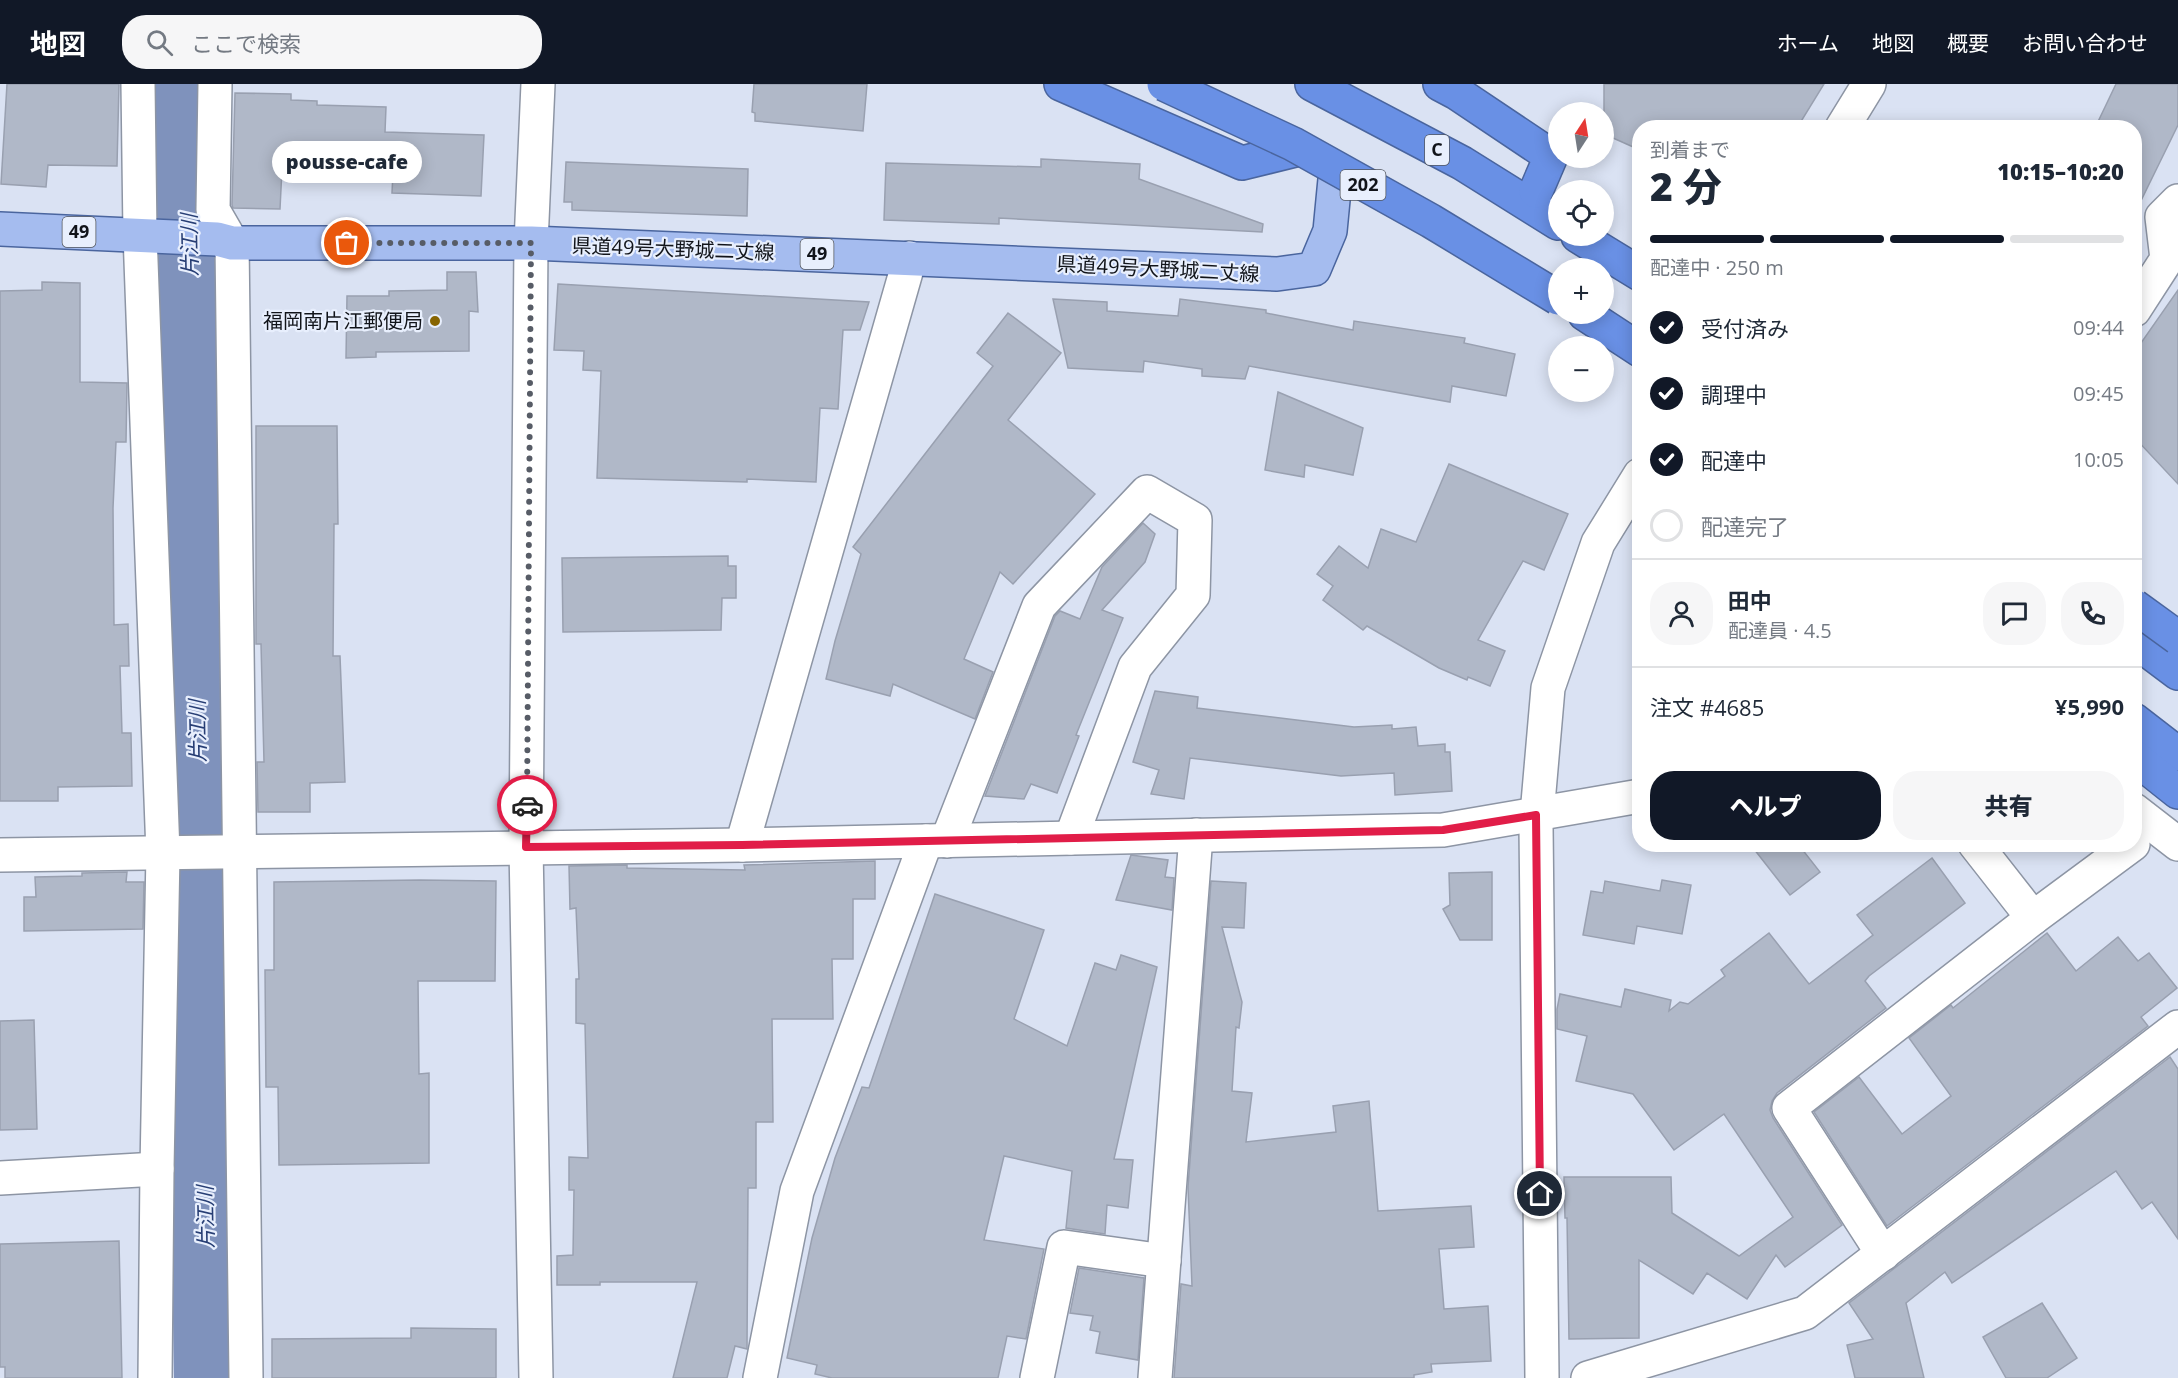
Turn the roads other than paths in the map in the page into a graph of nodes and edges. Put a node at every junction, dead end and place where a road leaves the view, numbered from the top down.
1 (138, 84) edge
2 (215, 84) edge
3 (538, 84) edge
4 (1060, 84) edge
5 (1163, 84) edge
6 (1312, 84) edge
7 (1349, 84) edge
8 (1869, 84) edge
9 (1452, 87) edge
10 (1847, 120) edge
11 (1299, 149) junction
12 (1336, 169) junction
13 (1547, 198) edge
14 (2178, 201) edge
15 (1548, 217) edge
16 (0, 229) edge
17 (149, 235) junction
18 (225, 241) junction
19 (531, 243) junction
20 (1614, 244) edge
21 (1594, 246) edge
22 (1632, 256) edge
23 (910, 258) junction
24 (1632, 269) edge
25 (1548, 291) edge
26 (1548, 291) edge
27 (2142, 298) edge
28 (1600, 324) edge
29 (1607, 324) edge
30 (1632, 338) edge
31 (1632, 345) edge
32 (1632, 488) edge
33 (2142, 619) edge
34 (2152, 635) edge
35 (2178, 661) edge
36 (2178, 673) edge
37 (2142, 716) edge
38 (2142, 726) edge
39 (2178, 743) edge
40 (2178, 754) edge
41 (2142, 763) edge
42 (2178, 792) edge
43 (1632, 797) edge
44 (1536, 815) junction
45 (1196, 835) junction
46 (1071, 838) junction
47 (937, 841) junction
48 (742, 845) junction
49 (526, 847) junction
50 (1981, 852) edge
51 (2122, 852) edge
52 (168, 853) junction
53 (233, 853) junction
54 (0, 855) edge
55 (2033, 918) junction
56 (2178, 1027) edge
57 (157, 1169) junction
58 (0, 1178) edge
59 (1883, 1254) junction
60 (1164, 1261) junction
61 (155, 1378) edge
62 (246, 1378) edge
63 (536, 1378) edge
64 (760, 1378) edge
65 (1037, 1378) edge
66 (1155, 1378) edge
67 (1542, 1378) edge
68 (1588, 1378) edge

1 - 17 street
2 - 18 street
3 - 19 street
4 - 11 highway
5 - 11 highway, 202
5 - 25 highway, bridge
6 - 15 highway, C
7 - 13 highway
8 - 10 street
9 - 13 highway
11 - 12 highway, 202
12 - 23 main road, 県道49号大野城二丈線 / 49
12 - 26 highway, 202
14 - 27 street
16 - 17 main road, 県道49号大野城二丈線 / 49
17 - 18 main road, 県道49号大野城二丈線 / 49
17 - 52 street
18 - 19 main road, 県道49号大野城二丈線 / 49
18 - 53 street
19 - 23 main road, 県道49号大野城二丈線 / 49
19 - 49 street
20 - 22 highway
21 - 24 highway
23 - 48 street
28 - 31 highway
29 - 30 highway
32 - 44 street
33 - 34 highway, bridge
34 - 35 highway
34 - 36 highway
37 - 39 highway
38 - 40 highway
41 - 42 highway
43 - 44 street
44 - 45 street
44 - 67 street
45 - 46 street
45 - 60 street
46 - 47 street
46 - 47 street
47 - 48 street
47 - 64 street
48 - 49 street
49 - 53 street
49 - 63 street
50 - 55 street
51 - 55 street
52 - 53 street
52 - 54 street
52 - 57 street
53 - 62 street
55 - 59 street
56 - 59 street
57 - 58 street
57 - 61 street
59 - 68 street
60 - 65 street
60 - 66 street

